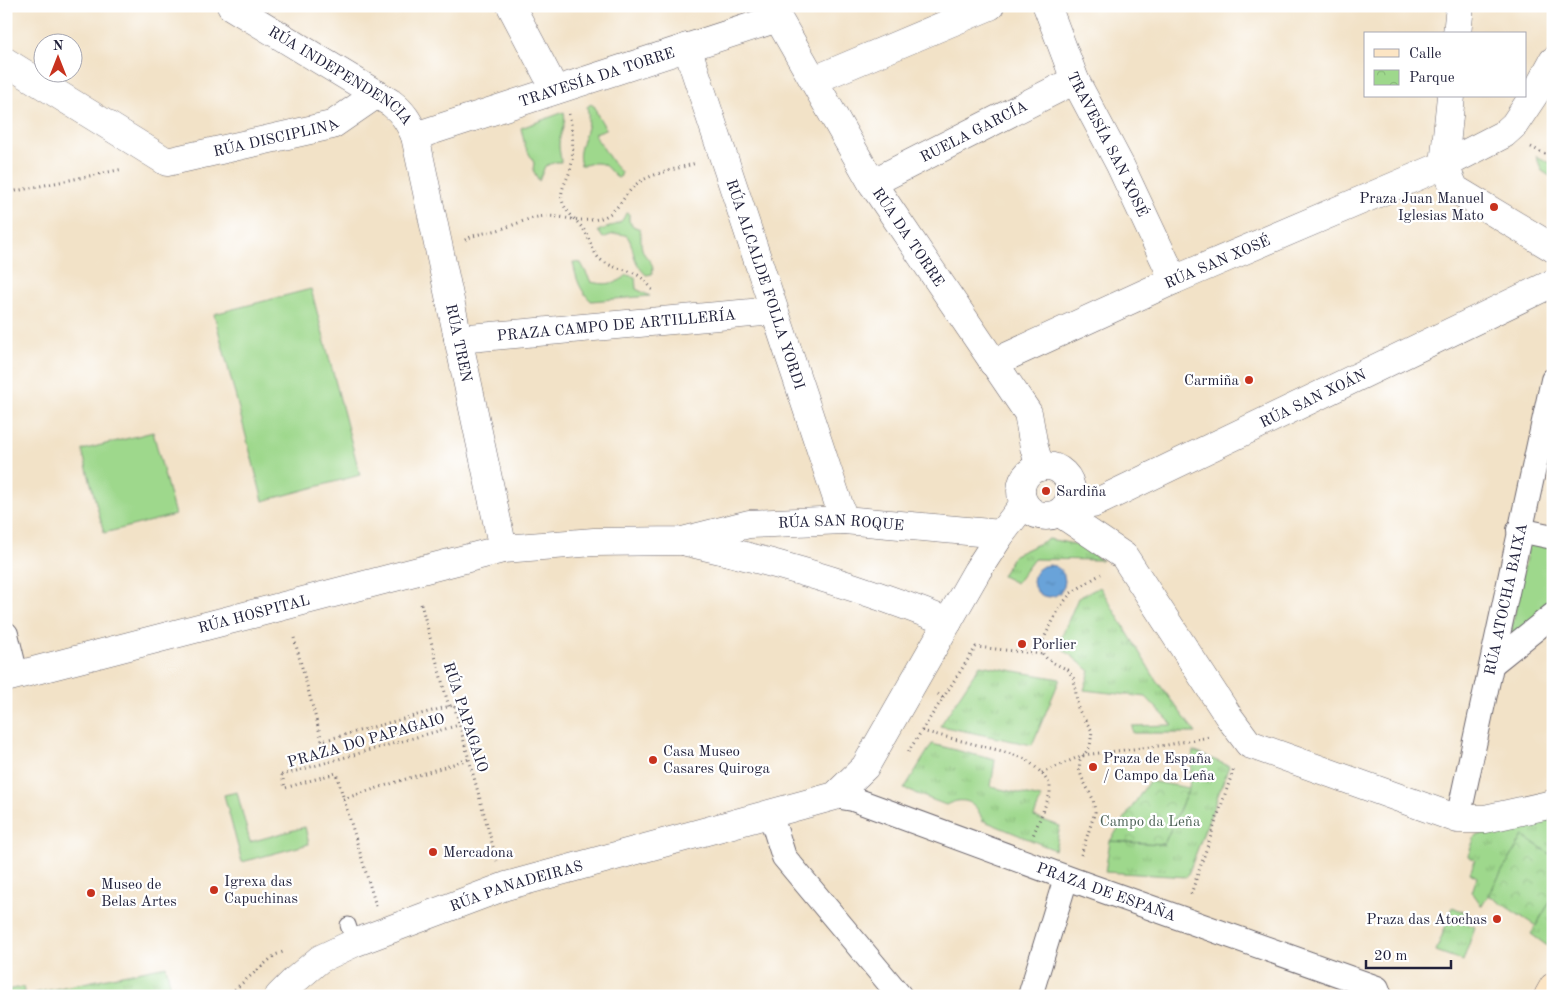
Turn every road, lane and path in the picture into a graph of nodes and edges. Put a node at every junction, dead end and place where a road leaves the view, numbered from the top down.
1 (511, 6) edge
2 (990, 6) edge
3 (1048, 6) edge
4 (1460, 6) edge
5 (249, 11) edge
6 (775, 12) edge
7 (1457, 32) edge
8 (687, 47) junction
9 (1553, 61) edge
10 (6, 62) edge
11 (814, 80) junction
12 (1075, 80) junction
13 (555, 90) junction
14 (377, 94) junction
15 (1451, 98) edge
16 (415, 136) junction
17 (723, 154) junction
18 (1444, 165) junction
19 (101, 173) dead end
20 (872, 184) junction
21 (6, 193) edge
22 (577, 220) junction
23 (1553, 248) edge
24 (440, 253) junction
25 (1174, 280) junction
26 (1553, 283) edge
27 (774, 310) junction
28 (649, 322) junction
29 (458, 339) junction
30 (993, 363) junction
31 (1553, 380) edge
32 (1040, 467) junction
33 (1024, 504) junction
34 (1064, 508) junction
35 (844, 520) junction
36 (1520, 530) junction
37 (1002, 534) junction
38 (1553, 537) edge
39 (682, 541) junction
40 (503, 549) junction
41 (1103, 573) dead end
42 (421, 604) dead end
43 (1553, 615) edge
44 (948, 622) junction
45 (6, 634) edge
46 (294, 638) dead end
47 (1042, 654) junction
48 (1492, 664) junction
49 (11, 677) edge
50 (943, 698) dead end
51 (449, 707) junction
52 (459, 725) junction
53 (922, 731) dead end
54 (1213, 736) dead end
55 (1083, 755) junction
56 (469, 759) junction
57 (1236, 763) dead end
58 (1042, 773) junction
59 (835, 796) junction
60 (344, 799) junction
61 (1553, 804) edge
62 (770, 813) junction
63 (1458, 818) junction
64 (1031, 841) dead end
65 (498, 866) dead end
66 (1073, 871) junction
67 (376, 908) dead end
68 (1183, 918) junction
69 (291, 951) dead end
70 (1553, 987) edge
71 (1379, 992) edge
72 (227, 996) edge
73 (279, 996) edge
74 (900, 996) edge
75 (1030, 996) edge
76 (1548, 996) edge

1 - 13 street
2 - 11 street
3 - 12 street, TRAVESÍA SAN XOSÉ
4 - 7 street
5 - 14 street, RÚA INDEPENDENCIA
6 - 8 street, TRAVESÍA DA TORRE
6 - 11 street, RÚA DA TORRE
8 - 13 street, TRAVESÍA DA TORRE
8 - 17 street, RÚA ALCALDE FOLLA YORDI
9 - 18 street, RÚA SAN XOSÉ
10 - 14 street, RÚA DISCIPLINA
11 - 20 street, RÚA DA TORRE
12 - 20 street, RUELA GARCÍA
12 - 25 street, TRAVESÍA SAN XOSÉ
13 - 16 street, TRAVESÍA DA TORRE
13 - 22 path
14 - 16 street, RÚA INDEPENDENCIA
15 - 18 street
16 - 24 street, RÚA TREN
17 - 22 path
17 - 27 street, RÚA ALCALDE FOLLA YORDI
18 - 23 street
18 - 25 street, RÚA SAN XOSÉ
19 - 21 path
20 - 30 street, RÚA DA TORRE
22 - 24 path
22 - 28 path
24 - 29 street, RÚA TREN
25 - 30 street, RÚA SAN XOSÉ
26 - 34 street, RÚA SAN XOÁN
27 - 28 street, PRAZA CAMPO DE ARTILLERÍA
27 - 35 street, RÚA ALCALDE FOLLA YORDI
28 - 29 street, PRAZA CAMPO DE ARTILLERÍA
29 - 40 street, RÚA TREN
30 - 32 street, RÚA DA TORRE
31 - 36 street, RÚA ATOCHA BAIXA
32 - 33 street
32 - 34 street
33 - 34 street
33 - 37 street, PRAZA DE ESPAÑA
34 - 63 street
35 - 37 street, RÚA SAN ROQUE
35 - 39 street, RÚA SAN ROQUE
36 - 38 street
36 - 48 street, RÚA ATOCHA BAIXA
37 - 44 street, PRAZA DE ESPAÑA
39 - 40 street, RÚA SAN ROQUE
39 - 44 street, RÚA SAN ROQUE
40 - 49 street, RÚA HOSPITAL
41 - 47 path
42 - 51 path, RÚA PAPAGAIO
43 - 48 street
44 - 59 street, PRAZA DE ESPAÑA
45 - 49 street
46 - 51 path, PRAZA DO PAPAGAIO
47 - 50 path
47 - 55 path
48 - 63 street, RÚA ATOCHA BAIXA
51 - 52 path, RÚA PAPAGAIO
52 - 56 path, RÚA PAPAGAIO
52 - 60 path, PRAZA DO PAPAGAIO
53 - 58 path
54 - 55 path
55 - 58 path
55 - 66 path
56 - 60 path
56 - 65 path, RÚA PAPAGAIO
57 - 68 path
58 - 64 path
59 - 62 street, PRAZA DE ESPAÑA
59 - 66 street, PRAZA DE ESPAÑA
60 - 67 path, PRAZA DO PAPAGAIO
61 - 63 street
62 - 73 street, RÚA PANADEIRAS
62 - 74 street
66 - 68 street, PRAZA DE ESPAÑA
66 - 75 street
68 - 71 street, PRAZA DE ESPAÑA
69 - 72 path
70 - 76 main road

